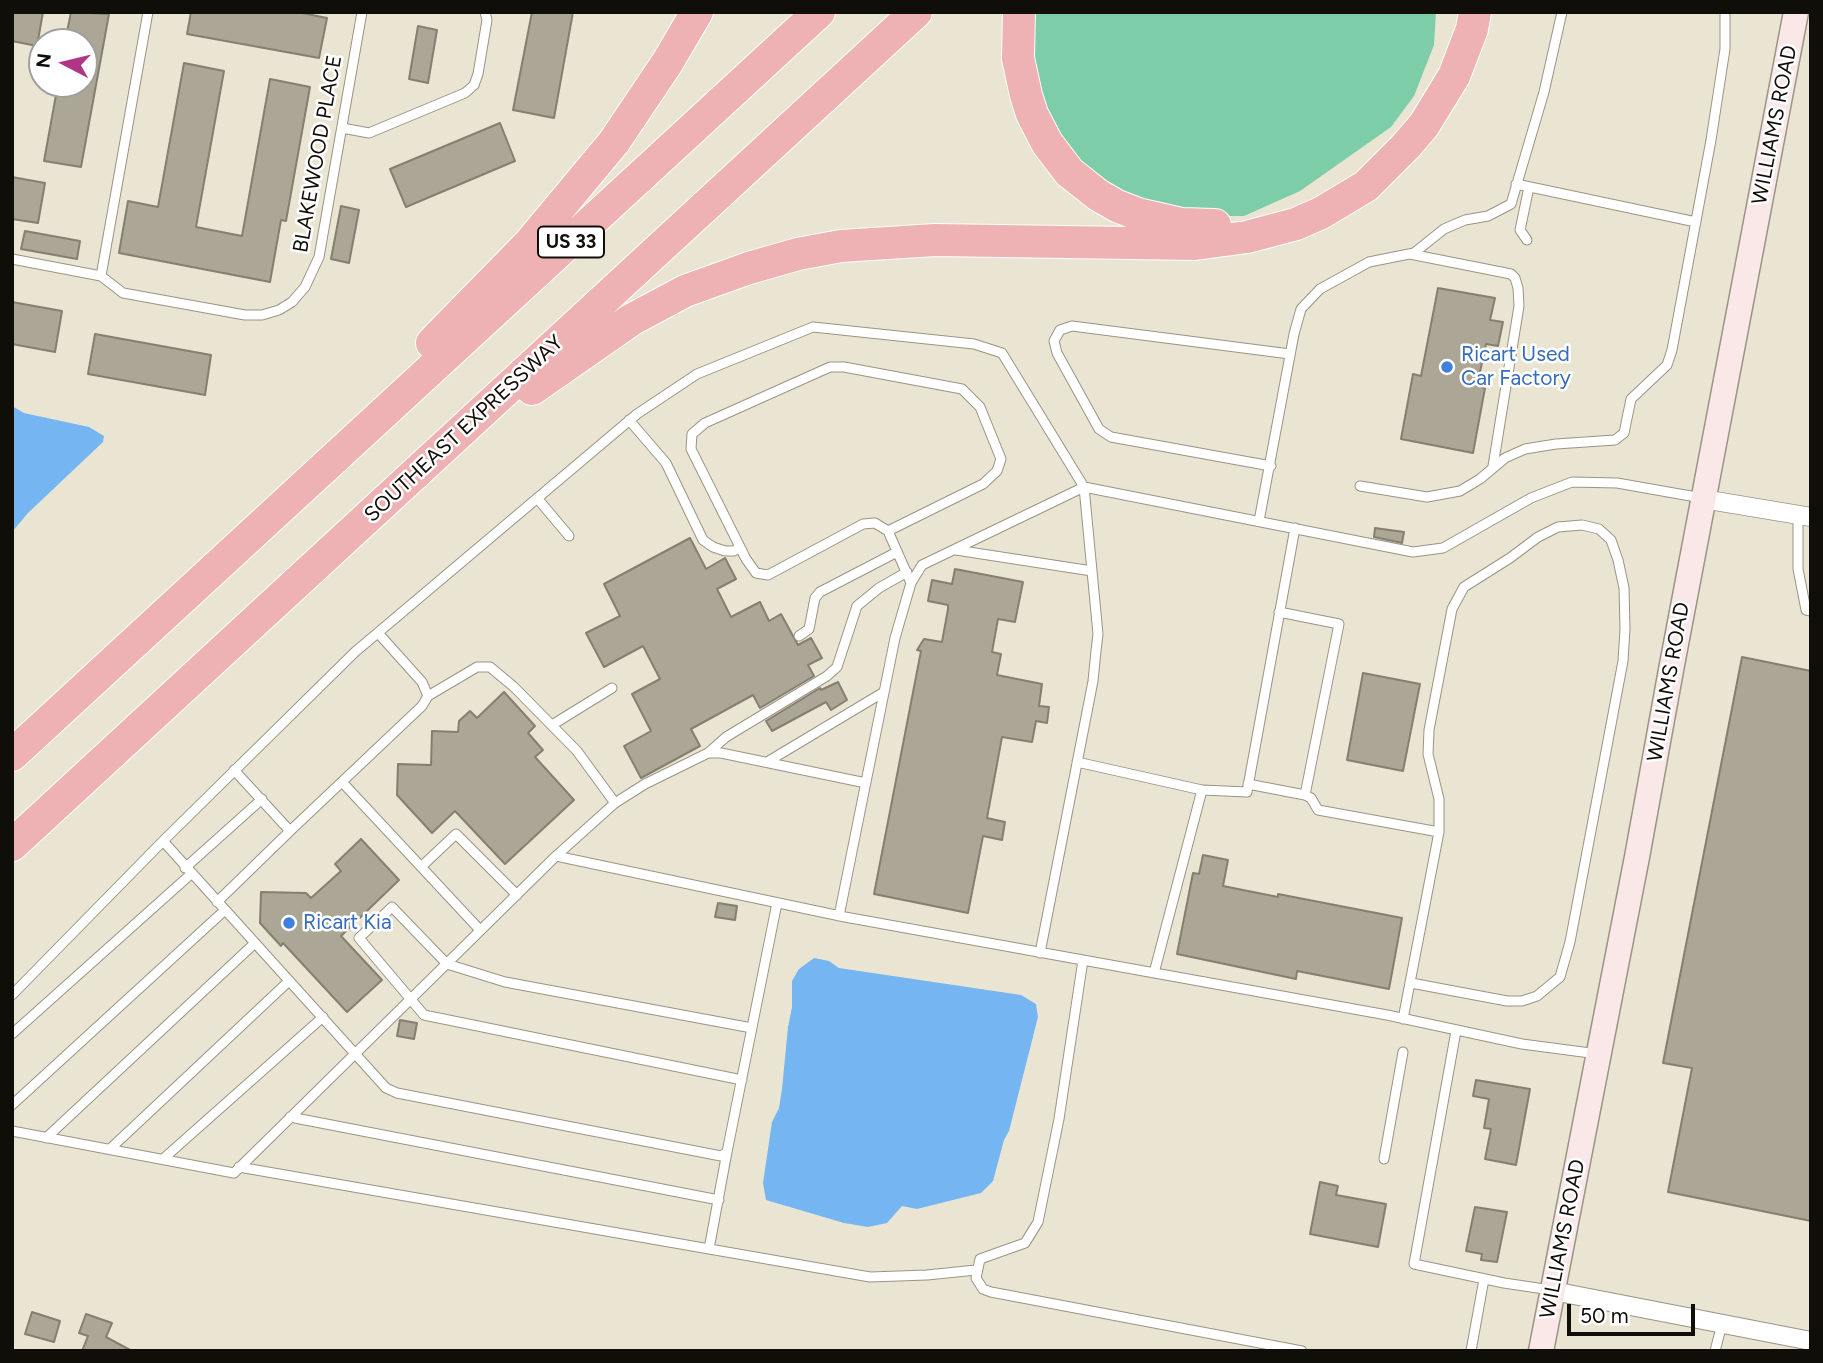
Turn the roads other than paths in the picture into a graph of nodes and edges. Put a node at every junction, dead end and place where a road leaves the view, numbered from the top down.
1 (148, 12) edge
2 (362, 12) edge
3 (485, 12) edge
4 (697, 12) edge
5 (819, 12) edge
6 (916, 12) edge
7 (1020, 12) edge
8 (1453, 12) edge
9 (1475, 12) edge
10 (1562, 12) edge
11 (1725, 12) edge
12 (1796, 12) edge
13 (341, 128) junction
14 (1517, 184) junction
15 (1529, 187) junction
16 (1696, 222) junction
17 (1527, 240) dead end
18 (1410, 254) junction
19 (12, 259) edge
20 (101, 276) junction
21 (1290, 354) junction
22 (629, 420) junction
23 (436, 455) junction
24 (1271, 466) junction
25 (1493, 466) junction
26 (322, 471) junction
27 (1360, 486) dead end
28 (1084, 487) junction
29 (537, 498) junction
30 (1703, 499) junction
31 (1804, 516) edge
32 (1259, 521) junction
33 (1295, 528) junction
34 (887, 531) junction
35 (569, 536) dead end
36 (740, 547) junction
37 (955, 550) junction
38 (897, 552) junction
39 (1092, 571) junction
40 (906, 572) junction
41 (911, 583) junction
42 (1811, 611) edge
43 (1279, 612) junction
44 (378, 633) junction
45 (799, 636) dead end
46 (612, 688) dead end
47 (884, 692) junction
48 (428, 696) junction
49 (552, 725) junction
50 (708, 753) junction
51 (12, 755) edge
52 (767, 762) junction
53 (1077, 762) junction
54 (234, 771) junction
55 (342, 782) junction
56 (866, 783) junction
57 (1248, 783) junction
58 (1202, 790) junction
59 (1305, 795) junction
60 (262, 799) junction
61 (615, 803) junction
62 (290, 831) junction
63 (1439, 832) junction
64 (163, 841) junction
65 (12, 845) edge
66 (556, 856) junction
67 (421, 867) junction
68 (188, 871) junction
69 (517, 895) junction
70 (217, 902) junction
71 (777, 903) junction
72 (225, 910) junction
73 (839, 916) junction
74 (480, 930) junction
75 (255, 943) junction
76 (1040, 953) junction
77 (1083, 960) junction
78 (447, 964) junction
79 (1154, 973) junction
80 (289, 981) junction
81 (1411, 983) junction
82 (12, 995) edge
83 (410, 999) junction
84 (323, 1017) junction
85 (1403, 1019) junction
86 (752, 1028) junction
87 (1456, 1031) junction
88 (12, 1034) edge
89 (1403, 1052) dead end
90 (356, 1053) junction
91 (1600, 1054) junction
92 (742, 1080) junction
93 (12, 1105) edge
94 (290, 1117) junction
95 (12, 1131) edge
96 (46, 1138) junction
97 (110, 1149) junction
98 (727, 1152) junction
99 (163, 1159) junction
100 (1384, 1159) dead end
101 (239, 1167) junction
102 (719, 1200) junction
103 (709, 1249) junction
104 (976, 1270) junction
105 (1484, 1279) junction
106 (1553, 1291) junction
107 (1722, 1324) junction
108 (1811, 1341) edge
109 (1302, 1351) edge
110 (1471, 1351) edge
111 (1541, 1351) edge
112 (1715, 1351) edge

1 - 20 lane
2 - 13 lane, BLAKEWOOD PLACE
3 - 13 lane
4 - 26 highway
5 - 26 highway, US 33
6 - 23 highway, SOUTHEAST EXPRESSWAY / US 33
7 - 8 highway
9 - 23 highway
10 - 14 lane
11 - 16 lane
12 - 30 main road, WILLIAMS ROAD
13 - 20 lane, BLAKEWOOD PLACE
14 - 15 lane
14 - 18 lane
15 - 16 lane
15 - 17 lane
16 - 25 lane
18 - 21 lane
18 - 25 lane
19 - 20 lane
21 - 24 lane
21 - 24 lane
22 - 28 lane
22 - 29 lane
22 - 36 lane
23 - 65 highway, SOUTHEAST EXPRESSWAY / US 33
24 - 32 lane
25 - 27 lane
26 - 51 highway, US 33
28 - 32 lane
28 - 37 lane
28 - 39 lane
29 - 35 lane
29 - 44 lane
30 - 31 street
30 - 33 lane
30 - 91 main road, WILLIAMS ROAD
31 - 42 lane
32 - 33 lane
33 - 43 lane
34 - 36 lane
34 - 36 lane
34 - 38 lane
37 - 39 lane
37 - 41 lane
38 - 40 lane
38 - 45 lane
39 - 53 lane
40 - 41 lane
40 - 50 lane
41 - 47 lane
43 - 57 lane
43 - 59 lane
44 - 48 lane
44 - 54 lane
46 - 49 lane
47 - 52 lane
47 - 56 lane
48 - 49 lane
48 - 55 lane
49 - 61 lane
50 - 52 lane
50 - 61 lane
52 - 56 lane
53 - 58 lane
53 - 76 lane
54 - 60 lane
54 - 64 lane
55 - 62 lane
55 - 67 lane
56 - 73 lane
57 - 58 lane
57 - 59 lane
58 - 79 lane
59 - 63 lane
60 - 62 lane
60 - 68 lane
61 - 66 lane
62 - 70 lane
63 - 81 lane
63 - 81 lane
64 - 68 lane
64 - 82 lane
66 - 69 lane
66 - 71 lane
67 - 69 lane
67 - 74 lane
68 - 70 lane
68 - 88 lane
69 - 74 lane
70 - 72 lane
71 - 73 lane
71 - 86 lane
72 - 75 lane
72 - 93 lane
73 - 76 lane
74 - 78 lane
75 - 80 lane
75 - 96 lane
76 - 77 lane
77 - 79 lane
77 - 104 lane
78 - 83 lane
78 - 83 lane
78 - 86 lane
79 - 85 lane
80 - 84 lane
80 - 97 lane
81 - 85 lane
83 - 90 lane
83 - 92 lane
84 - 90 lane
84 - 99 lane
85 - 87 lane
86 - 92 lane
87 - 91 lane
87 - 105 lane
89 - 100 lane
90 - 94 lane
90 - 98 lane
91 - 106 main road, WILLIAMS ROAD
92 - 98 lane
94 - 101 lane
94 - 102 lane
95 - 96 lane
96 - 97 lane
97 - 99 lane
98 - 102 lane
99 - 101 lane
101 - 103 lane
102 - 103 lane
103 - 104 lane
104 - 109 lane
105 - 106 lane
105 - 110 lane
106 - 107 street
106 - 111 main road, WILLIAMS ROAD
107 - 108 street
107 - 112 lane

